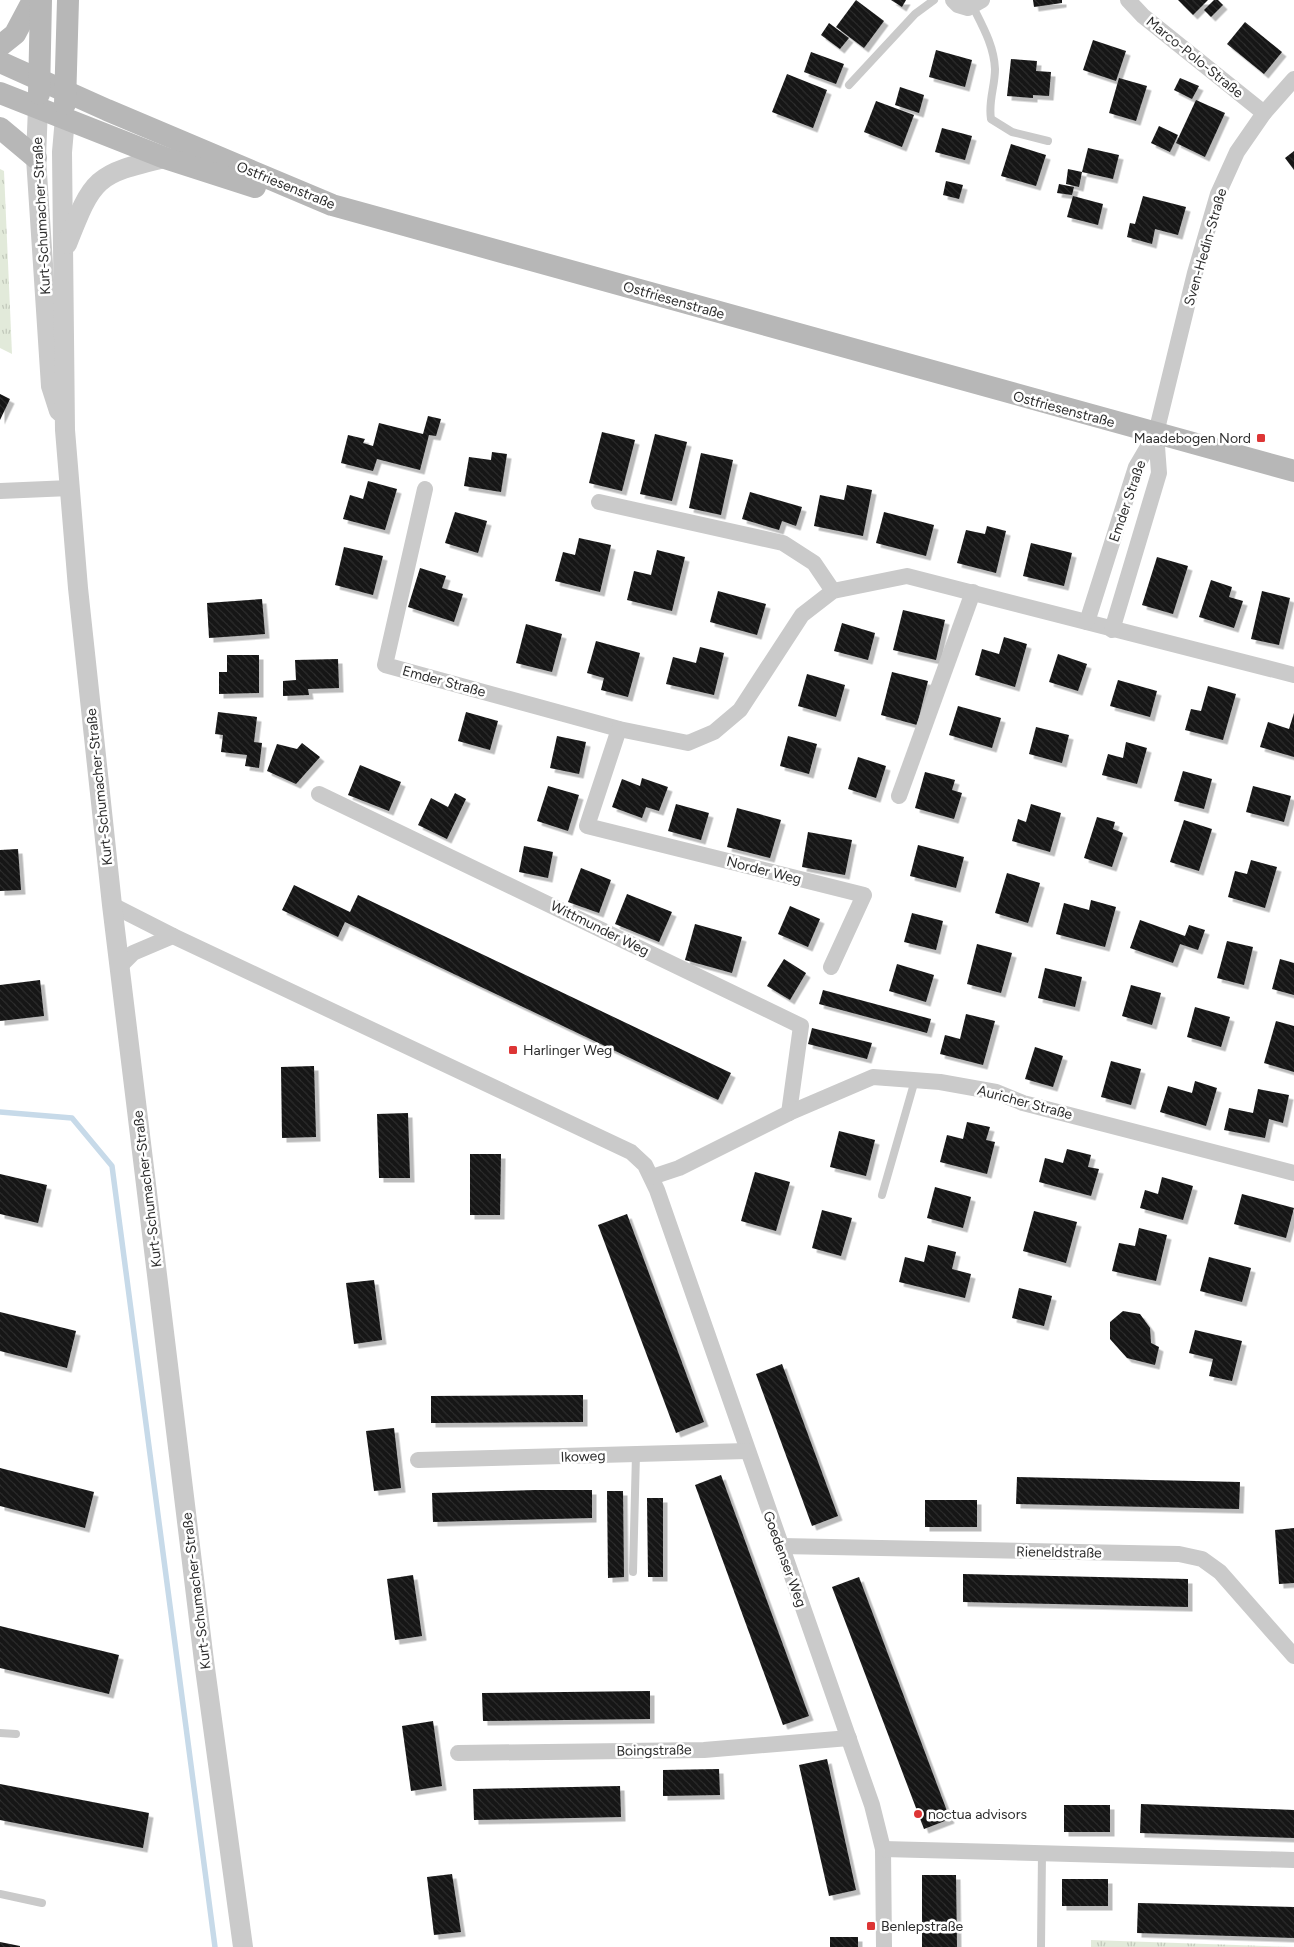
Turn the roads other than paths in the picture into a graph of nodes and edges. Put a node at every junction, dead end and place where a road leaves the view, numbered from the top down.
1 (33, 0) edge
2 (41, 0) edge
3 (68, 0) edge
4 (934, 0) edge
5 (953, 0) edge
6 (1128, 0) edge
7 (978, 4) edge
8 (0, 46) edge
9 (0, 62) edge
10 (1294, 79) edge
11 (39, 80) junction
12 (849, 85) dead end
13 (66, 92) junction
14 (0, 93) edge
15 (38, 107) junction
16 (1264, 113) junction
17 (65, 118) junction
18 (0, 128) edge
19 (1048, 141) dead end
20 (36, 158) junction
21 (165, 158) junction
22 (332, 205) junction
23 (63, 253) junction
24 (65, 430) junction
25 (1156, 433) junction
26 (1294, 471) edge
27 (70, 488) junction
28 (425, 489) dead end
29 (0, 491) edge
30 (599, 502) dead end
31 (833, 591) junction
32 (973, 592) junction
33 (1087, 622) junction
34 (1112, 630) junction
35 (1294, 675) edge
36 (619, 729) junction
37 (320, 794) dead end
38 (899, 796) dead end
39 (112, 905) junction
40 (173, 936) junction
41 (120, 966) junction
42 (831, 967) dead end
43 (915, 1080) junction
44 (789, 1112) junction
45 (1294, 1173) edge
46 (652, 1177) junction
47 (882, 1195) dead end
48 (747, 1451) junction
49 (636, 1454) junction
50 (418, 1460) dead end
51 (781, 1546) junction
52 (633, 1572) dead end
53 (1294, 1656) edge
54 (0, 1733) edge
55 (16, 1734) dead end
56 (849, 1738) junction
57 (458, 1753) dead end
58 (883, 1849) junction
59 (1042, 1853) junction
60 (1294, 1860) edge
61 (0, 1894) edge
62 (42, 1903) dead end
63 (243, 1947) edge
64 (884, 1947) edge
65 (1041, 1947) edge

1 - 8 main road
2 - 11 main road, Kurt-Schumacher-Straße
3 - 13 main road, Kurt-Schumacher-Straße
4 - 12 lane
5 - 7 street
6 - 16 street, Marco-Polo-Straße
7 - 19 lane
9 - 11 main road, Ostfriesenstraße
10 - 16 street, Sven-Hedin-Straße
11 - 13 main road, Ostfriesenstraße
11 - 15 main road, Kurt-Schumacher-Straße
13 - 17 main road, Kurt-Schumacher-Straße
13 - 22 main road, Ostfriesenstraße
14 - 15 main road
15 - 17 main road
15 - 20 street, Kurt-Schumacher-Straße
16 - 25 street, Sven-Hedin-Straße
17 - 21 main road
17 - 23 street, Kurt-Schumacher-Straße
18 - 20 main road
20 - 24 street, Kurt-Schumacher-Straße
21 - 22 main road
21 - 23 street
22 - 25 main road, Ostfriesenstraße
23 - 24 street, Kurt-Schumacher-Straße
24 - 27 street, Kurt-Schumacher-Straße
25 - 26 main road, Ostfriesenstraße
25 - 33 street, Emder Straße
25 - 34 street, Emder Straße
27 - 29 street
27 - 39 street, Kurt-Schumacher-Straße
28 - 36 street, Emder Straße
30 - 31 street
31 - 32 street, Emder Straße
31 - 36 street, Emder Straße
32 - 33 street, Emder Straße
32 - 38 street
33 - 34 street, Emder Straße
34 - 35 street, Emder Straße
36 - 42 street, Norder Weg
37 - 44 street, Wittmunder Weg
39 - 40 street
39 - 41 street, Kurt-Schumacher-Straße
40 - 41 street
40 - 46 street
41 - 63 street, Kurt-Schumacher-Straße
43 - 44 street, Auricher Straße
43 - 45 street, Auricher Straße
43 - 47 lane
44 - 46 street, Auricher Straße
46 - 48 street, Goedenser Weg
48 - 49 street, Ikoweg
48 - 51 street, Goedenser Weg
49 - 50 street, Ikoweg
49 - 52 lane
51 - 53 street, Rieneldstraße
51 - 56 street, Goedenser Weg
54 - 55 lane
56 - 57 street, Boingstraße
56 - 58 street, Goedenser Weg
58 - 59 street
58 - 64 street, Goedenser Weg
59 - 60 street
59 - 65 lane
61 - 62 lane

